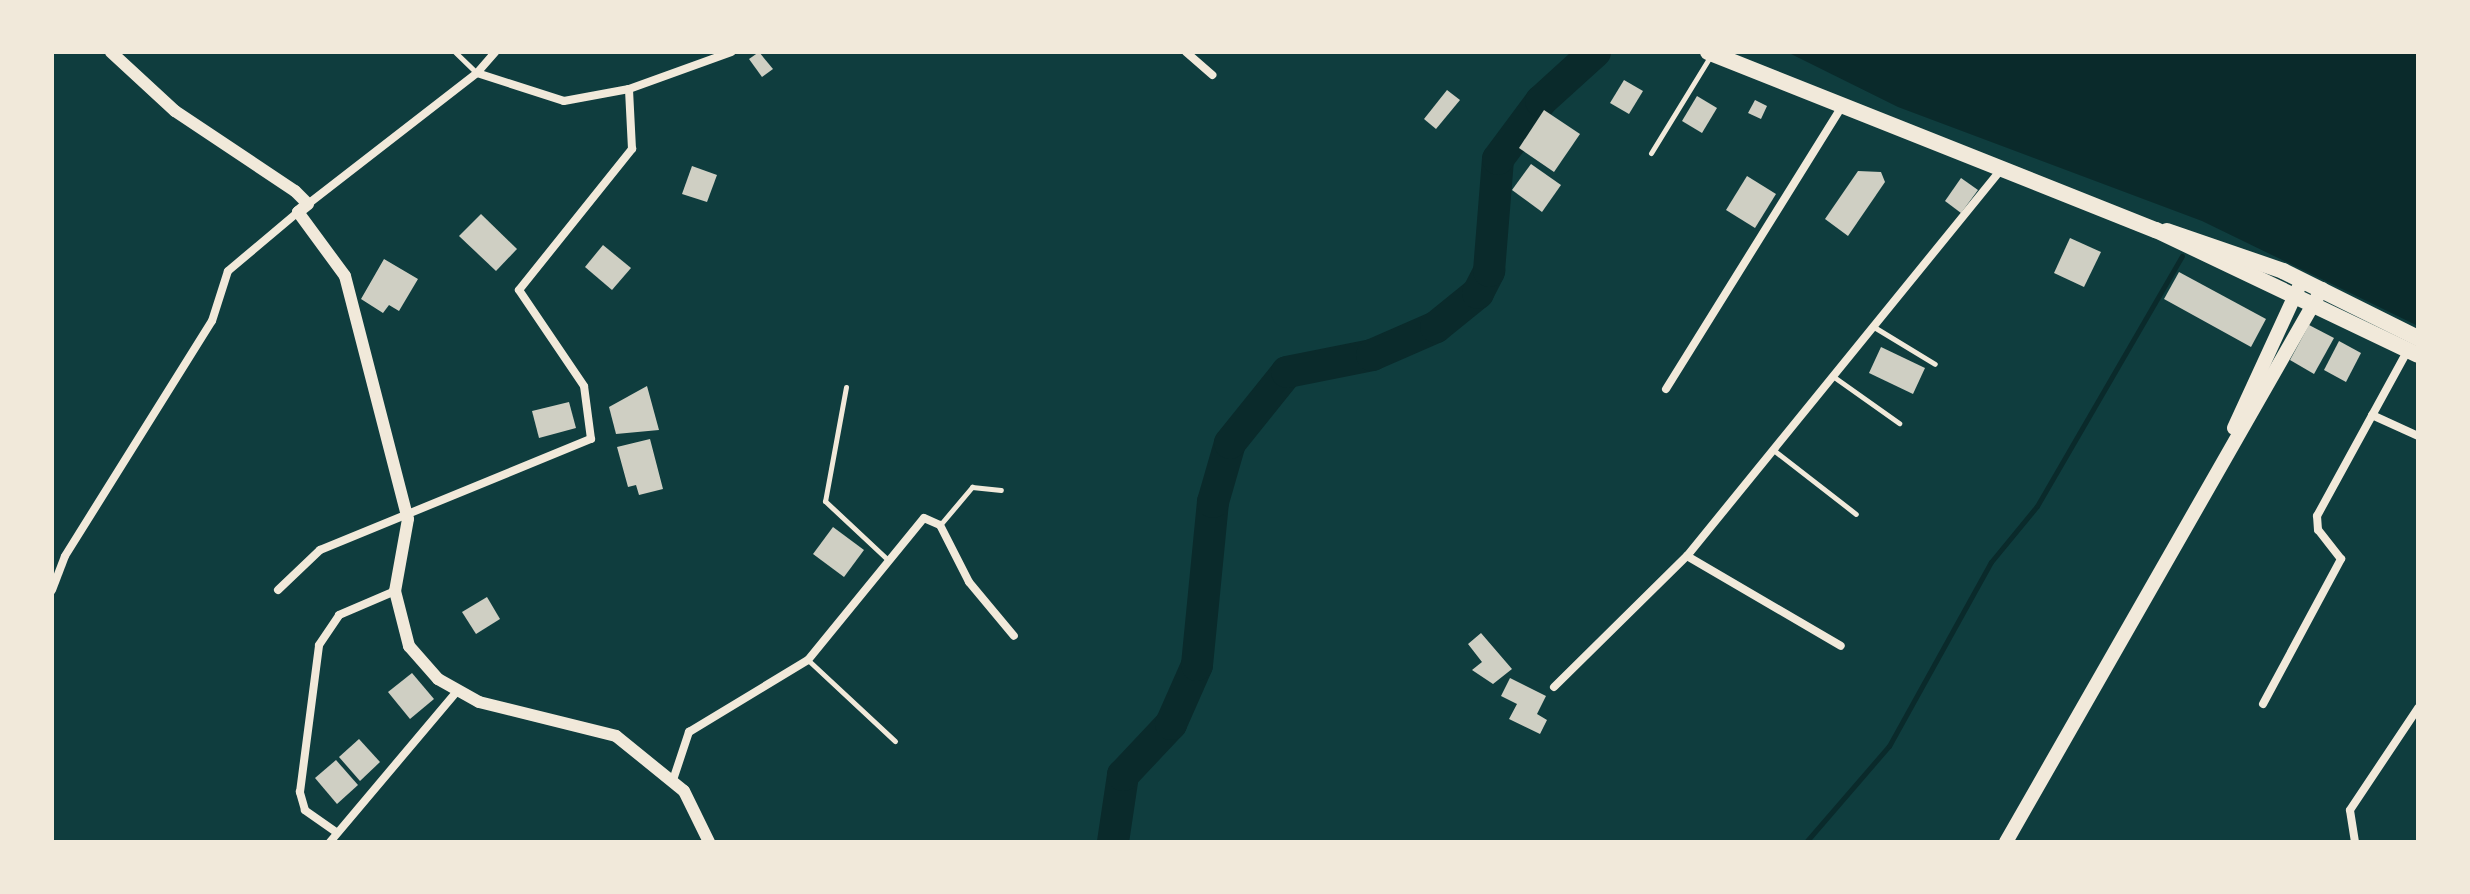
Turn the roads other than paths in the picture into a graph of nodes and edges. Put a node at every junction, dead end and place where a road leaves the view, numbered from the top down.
1 (111, 52) edge
2 (455, 52) edge
3 (495, 52) edge
4 (731, 52) edge
5 (1186, 52) edge
6 (1710, 53) edge
7 (477, 73) junction
8 (1212, 75) dead end
9 (629, 89) junction
10 (1843, 104) junction
11 (1651, 153) dead end
12 (2005, 166) junction
13 (303, 208) junction
14 (2299, 286) junction
15 (2318, 294) junction
16 (1874, 327) junction
17 (2415, 348) edge
18 (1935, 364) dead end
19 (1834, 377) junction
20 (846, 387) dead end
21 (1666, 389) dead end
22 (2372, 415) junction
23 (1899, 423) dead end
24 (2418, 436) edge
25 (2230, 440) junction
26 (1776, 452) junction
27 (1001, 490) dead end
28 (1856, 514) dead end
29 (408, 519) junction
30 (940, 525) junction
31 (1687, 556) junction
32 (888, 560) junction
33 (52, 590) edge
34 (278, 590) dead end
35 (395, 591) junction
36 (1014, 636) dead end
37 (1841, 646) dead end
38 (808, 660) junction
39 (1554, 687) dead end
40 (457, 691) junction
41 (2263, 704) dead end
42 (2418, 708) edge
43 (895, 741) dead end
44 (673, 780) junction
45 (336, 832) junction
46 (330, 842) edge
47 (709, 842) edge
48 (2006, 842) edge
49 (2355, 842) edge

1 - 13 street
2 - 7 lane
3 - 7 street
4 - 9 street
5 - 8 street
6 - 10 main road
6 - 11 lane
7 - 9 street
7 - 13 street
9 - 29 street
10 - 12 main road
10 - 21 street
12 - 14 main road
12 - 16 street
13 - 29 street
13 - 33 street
14 - 15 main road
14 - 25 main road
15 - 17 main road
15 - 25 main road
16 - 18 lane
16 - 19 street
17 - 22 street
19 - 23 lane
19 - 26 street
20 - 32 lane
22 - 24 street
22 - 41 street
25 - 48 main road
26 - 28 lane
26 - 31 street
27 - 30 lane
29 - 34 street
29 - 35 street
30 - 32 street
30 - 36 street
31 - 37 street
31 - 39 street
32 - 38 street
35 - 40 street
35 - 45 street
38 - 43 lane
38 - 44 street
40 - 44 street
40 - 45 street
42 - 49 street
44 - 47 street
45 - 46 street

